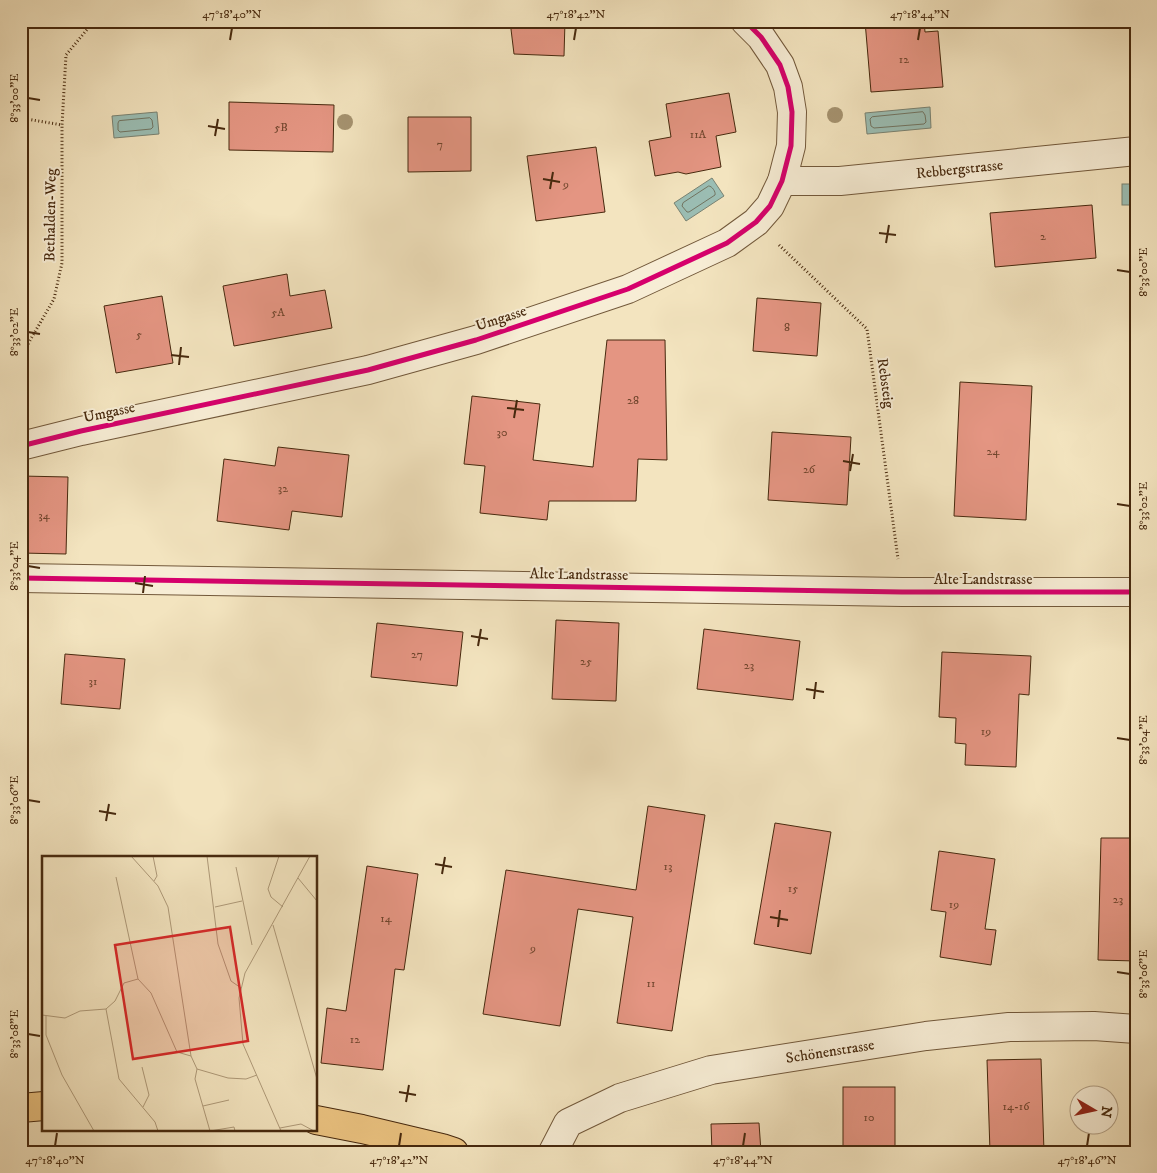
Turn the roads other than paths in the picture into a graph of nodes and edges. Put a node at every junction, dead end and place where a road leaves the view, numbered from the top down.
1 (746, 21) edge
2 (1136, 151) edge
3 (782, 181) junction
4 (21, 446) edge
5 (21, 578) edge
6 (1136, 592) edge
7 (1136, 1029) edge
8 (42, 1106) edge
9 (21, 1108) edge
10 (318, 1120) edge
11 (454, 1152) edge
12 (552, 1152) edge

1 - 3 street, Umgasse
2 - 3 street, Rebbergstrasse
3 - 4 street, Umgasse
5 - 6 street, Alte Landstrasse
7 - 12 street, Schönenstrasse
8 - 9 main road
10 - 11 main road

